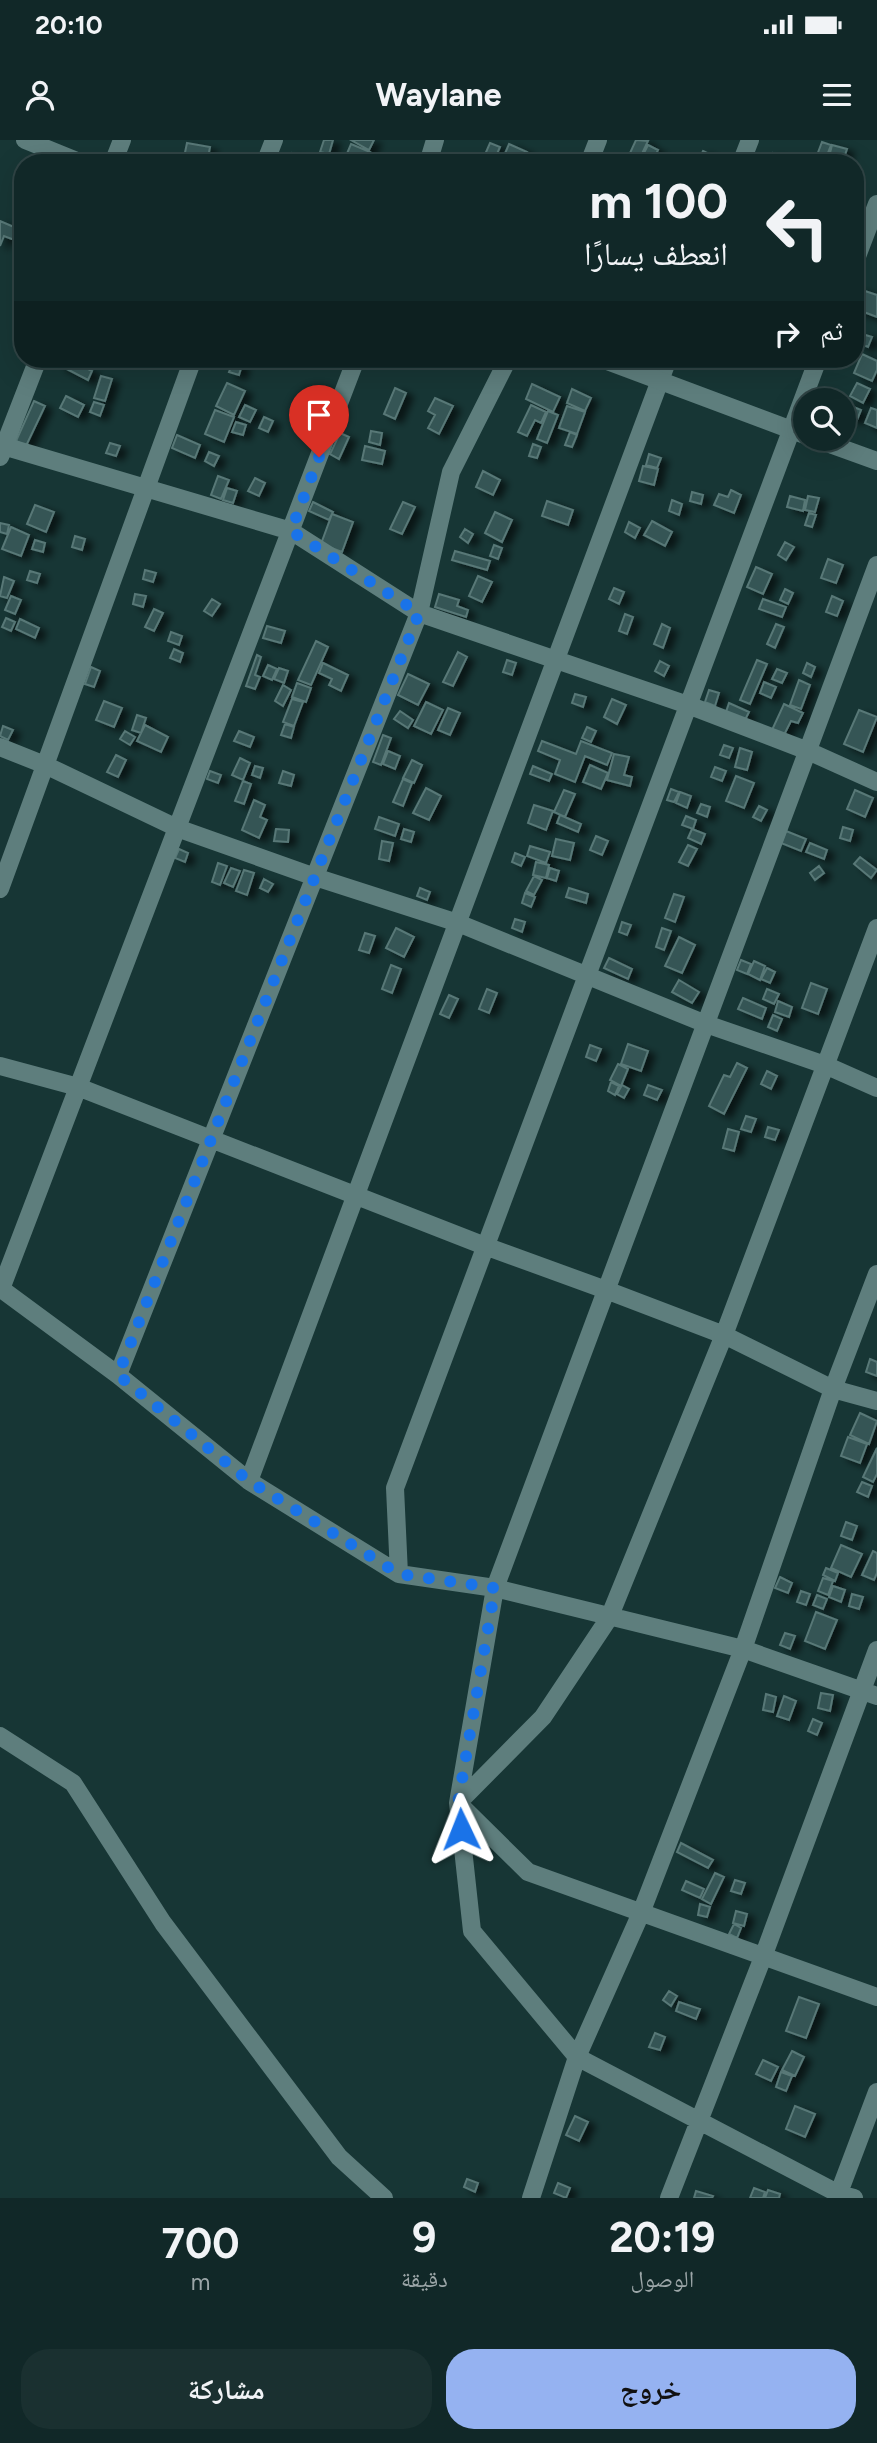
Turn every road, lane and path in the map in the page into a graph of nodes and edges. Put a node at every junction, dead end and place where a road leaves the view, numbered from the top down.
1 (25, 140) edge
2 (60, 154) edge
3 (877, 204) edge
4 (864, 239) edge
5 (34, 368) edge
6 (190, 368) edge
7 (353, 368) edge
8 (503, 368) edge
9 (626, 368) edge
10 (665, 368) edge
11 (816, 368) edge
12 (660, 381) junction
13 (810, 388) edge
14 (793, 431) edge
15 (793, 445) edge
16 (1, 449) edge
17 (849, 451) edge
18 (877, 461) edge
19 (146, 489) junction
20 (291, 531) junction
21 (877, 565) edge
22 (419, 613) junction
23 (556, 660) junction
24 (688, 705) junction
25 (0, 747) edge
26 (808, 751) junction
27 (45, 765) junction
28 (877, 782) edge
29 (177, 828) junction
30 (315, 877) junction
31 (0, 889) edge
32 (458, 923) junction
33 (877, 928) edge
34 (586, 977) junction
35 (706, 1024) junction
36 (825, 1065) junction
37 (0, 1066) edge
38 (78, 1087) junction
39 (877, 1088) edge
40 (211, 1139) junction
41 (356, 1195) junction
42 (485, 1246) junction
43 (877, 1274) edge
44 (1, 1289) edge
45 (607, 1290) junction
46 (724, 1335) junction
47 (118, 1375) junction
48 (833, 1389) junction
49 (877, 1401) edge
50 (249, 1481) junction
51 (399, 1574) junction
52 (495, 1588) junction
53 (609, 1618) junction
54 (743, 1649) junction
55 (877, 1650) edge
56 (869, 1693) edge
57 (0, 1735) edge
58 (458, 1803) junction
59 (641, 1913) junction
60 (763, 1957) junction
61 (877, 1997) edge
62 (577, 2057) junction
63 (877, 2092) edge
64 (701, 2121) junction
65 (843, 2197) edge
66 (384, 2198) edge
67 (531, 2198) edge
68 (669, 2198) edge

1 - 2 street
3 - 4 street
5 - 16 street
6 - 19 street
7 - 20 street
8 - 22 street
9 - 12 street
10 - 12 street
11 - 13 street
12 - 14 street
12 - 23 street
15 - 24 street
16 - 19 street
17 - 18 street
19 - 20 street
19 - 27 street
20 - 22 street
20 - 29 street
21 - 26 street
22 - 23 street
22 - 30 street
23 - 24 street
23 - 32 street
24 - 26 street
24 - 34 street
25 - 27 street
26 - 28 street
26 - 35 street
27 - 29 street
27 - 31 street
29 - 30 street
29 - 38 street
30 - 32 street
30 - 40 street
32 - 34 street
32 - 41 street
33 - 36 street
34 - 35 street
34 - 42 street
35 - 36 street
35 - 45 street
36 - 39 street
36 - 46 street
37 - 38 street
38 - 40 street
38 - 44 street
40 - 41 street
40 - 47 street
41 - 42 street
41 - 50 street
42 - 45 street
42 - 51 street
43 - 48 street
44 - 47 street
45 - 46 street
45 - 52 street
46 - 48 street
46 - 53 street
47 - 50 street
48 - 49 street
48 - 54 street
50 - 51 street
51 - 52 street
52 - 53 street
52 - 58 street
53 - 54 street
53 - 58 street
54 - 56 street
54 - 59 street
55 - 56 street
56 - 60 street
57 - 66 street
58 - 59 street
58 - 62 street
59 - 60 street
59 - 62 street
60 - 61 street
60 - 64 street
62 - 64 street
62 - 67 street
63 - 65 street
64 - 65 street
64 - 68 street

